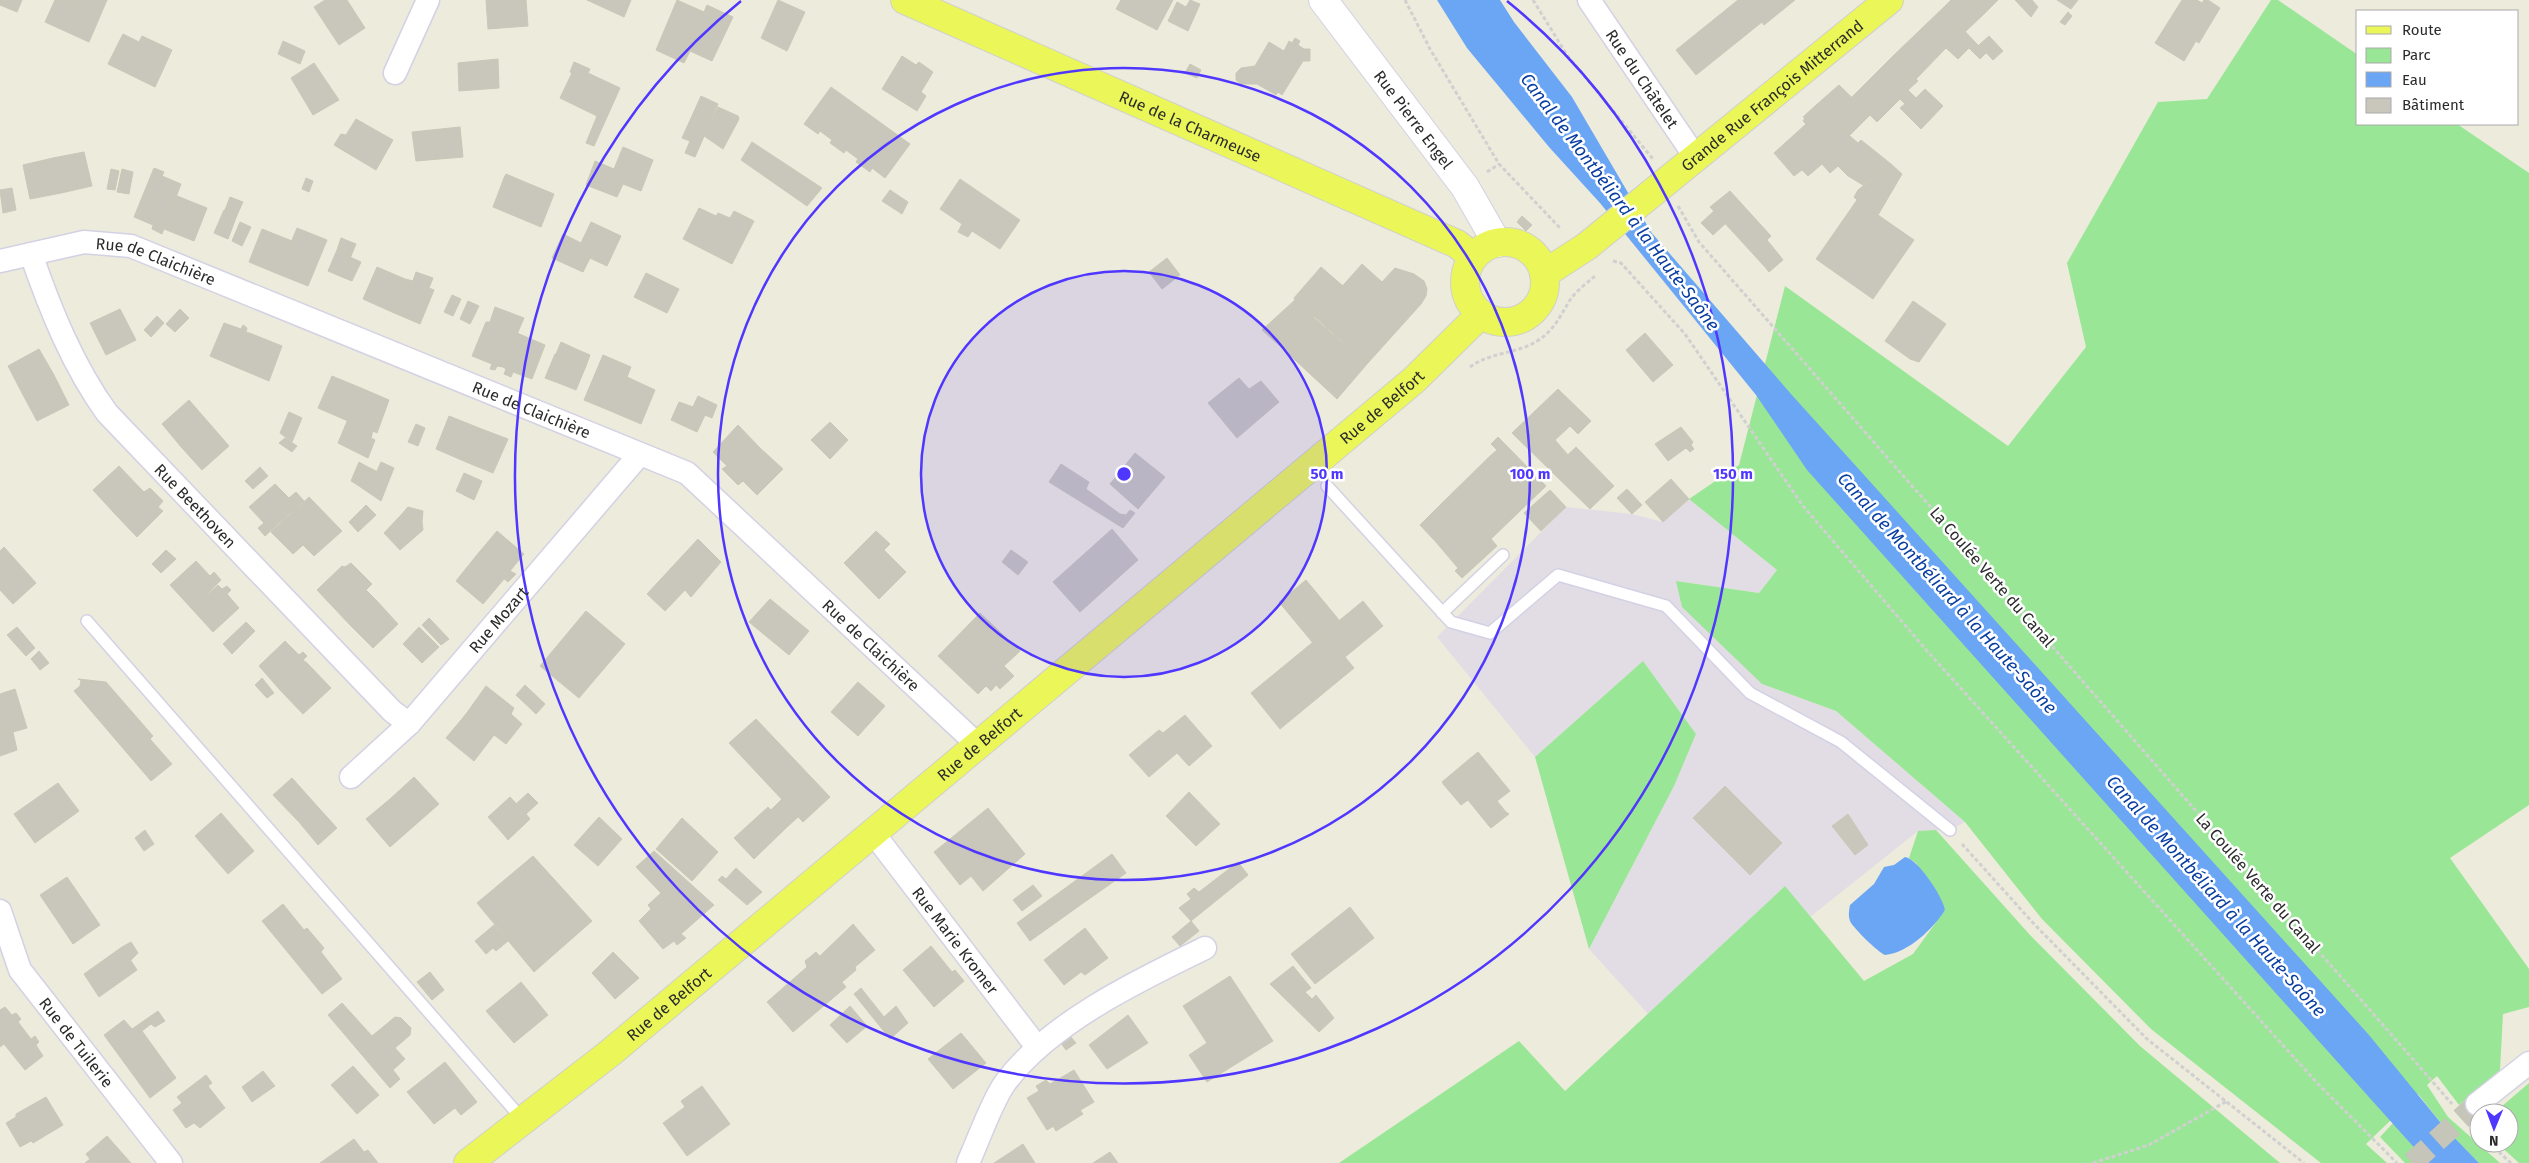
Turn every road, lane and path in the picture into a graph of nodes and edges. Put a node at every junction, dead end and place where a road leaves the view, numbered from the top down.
1 (428, 0) edge
2 (905, 0) edge
3 (1323, 0) edge
4 (1405, 0) edge
5 (1533, 0) edge
6 (1589, 0) edge
7 (1889, 0) edge
8 (395, 73) dead end
9 (1696, 158) junction
10 (1661, 187) junction
11 (1497, 243) junction
12 (1588, 245) junction
13 (31, 254) junction
14 (1473, 257) junction
15 (1612, 259) dead end
16 (0, 260) edge
17 (1598, 273) dead end
18 (1544, 274) junction
19 (1481, 314) junction
20 (1472, 365) dead end
21 (640, 454) junction
22 (1326, 486) dead end
23 (1503, 555) dead end
24 (1442, 613) junction
25 (87, 621) dead end
26 (409, 724) junction
27 (979, 746) junction
28 (350, 777) dead end
29 (1950, 830) joint
30 (874, 834) junction
31 (0, 911) edge
32 (1205, 948) dead end
33 (1036, 1047) junction
34 (2529, 1063) edge
35 (2227, 1101) junction
36 (2467, 1112) junction
37 (2469, 1116) edge
38 (523, 1120) junction
39 (2500, 1153) edge
40 (171, 1163) edge
41 (468, 1163) edge
42 (968, 1163) edge
43 (2092, 1163) edge
44 (2304, 1163) edge
45 (2397, 1163) edge
46 (2511, 1163) edge

1 - 8 street
2 - 14 main road, Rue de la Charmeuse
3 - 11 street, Rue Pierre Engel
4 - 12 path
5 - 10 path, La Coulée Verte du Canal
6 - 9 street, Rue du Châtelet
7 - 9 main road, Grande Rue François Mitterrand
9 - 10 main road, Grande Rue François Mitterrand
10 - 12 main road, Grande Rue François Mitterrand
10 - 36 path, La Coulée Verte du Canal
11 - 14 main road
11 - 18 main road
12 - 18 main road
13 - 16 street, Rue de Claichière
13 - 21 street, Rue de Claichière
13 - 26 street, Rue Beethoven
14 - 19 main road
15 - 45 path
17 - 20 path
18 - 19 main road
19 - 27 main road, Rue de Belfort
21 - 26 street, Rue Mozart
21 - 27 street, Rue de Claichière
22 - 24 lane
23 - 24 lane
24 - 29 lane
25 - 38 lane
26 - 28 street, Rue Mozart
27 - 30 main road, Rue de Belfort
29 - 35 path
30 - 33 street, Rue Marie Kromer
30 - 38 main road, Rue de Belfort
31 - 40 street, Rue de Tuilerie
32 - 33 street
33 - 42 street
34 - 36 street
35 - 43 path
35 - 44 path
36 - 37 path, La Coulée Verte du Canal
38 - 41 main road, Rue de Belfort
39 - 46 path

